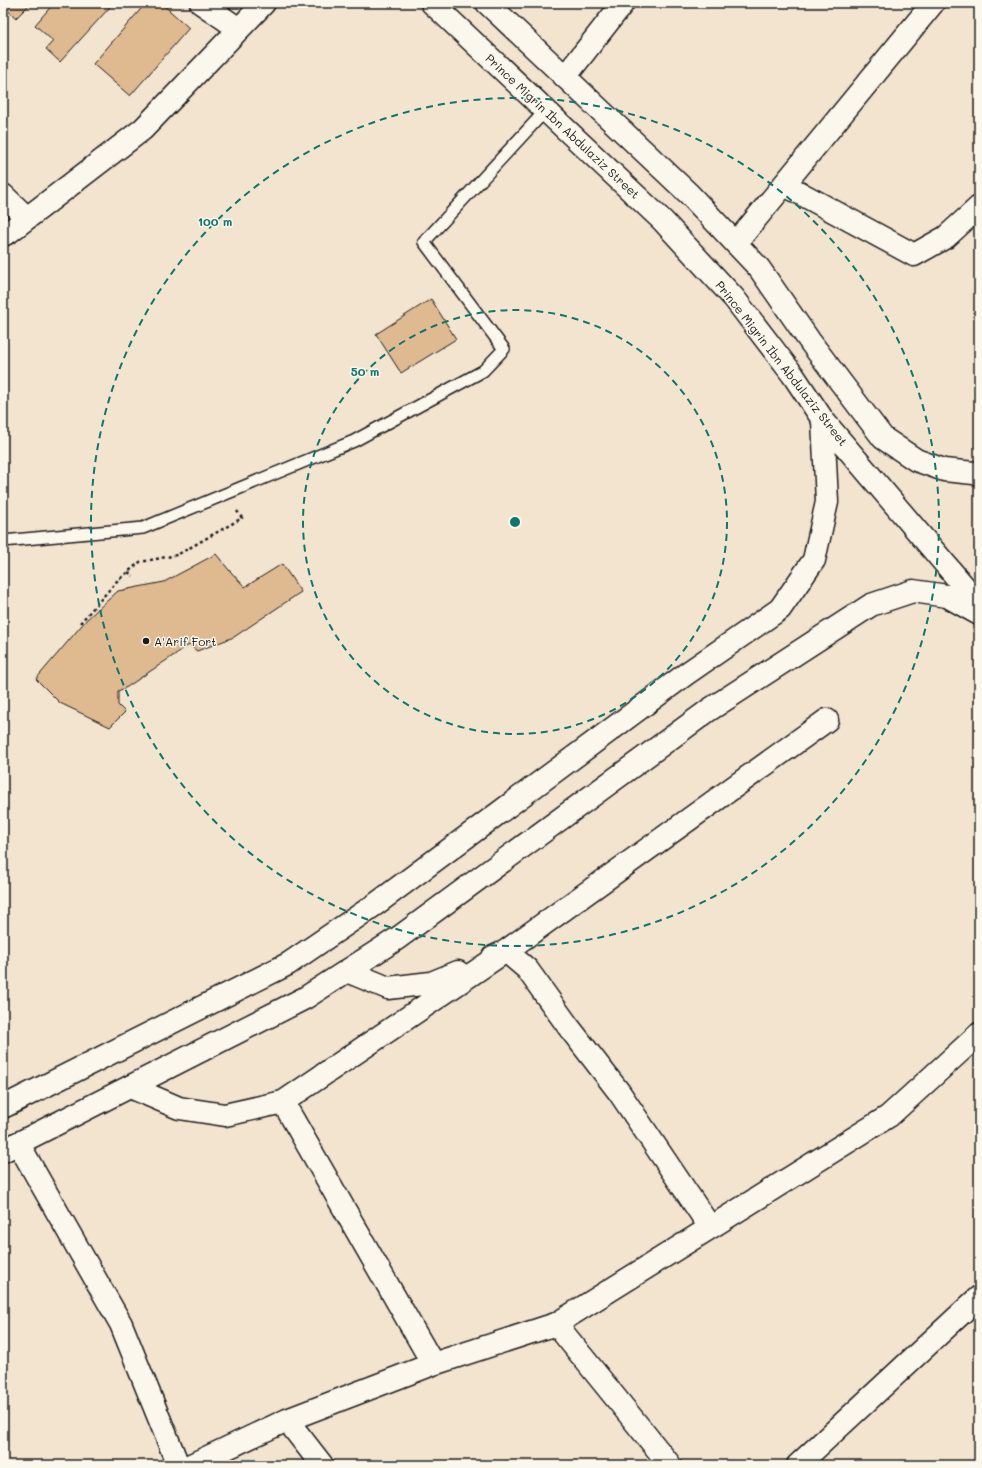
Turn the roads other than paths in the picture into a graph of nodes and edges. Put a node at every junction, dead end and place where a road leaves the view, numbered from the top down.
1 (202, 3) edge
2 (264, 3) edge
3 (432, 3) edge
4 (487, 3) edge
5 (623, 3) edge
6 (933, 3) edge
7 (239, 29) junction
8 (565, 77) junction
9 (546, 110) junction
10 (785, 185) junction
11 (3, 194) edge
12 (979, 207) edge
13 (27, 218) junction
14 (3, 235) edge
15 (736, 244) junction
16 (823, 420) junction
17 (979, 472) edge
18 (3, 541) edge
19 (979, 604) edge
20 (979, 614) edge
21 (827, 720) dead end
22 (506, 951) junction
23 (347, 971) junction
24 (979, 1034) edge
25 (130, 1087) junction
26 (283, 1102) junction
27 (3, 1108) edge
28 (11, 1147) edge
29 (710, 1227) junction
30 (979, 1297) edge
31 (556, 1324) junction
32 (433, 1364) junction
33 (287, 1420) junction
34 (178, 1465) edge
35 (191, 1465) edge
36 (322, 1465) edge
37 (670, 1465) edge
38 (798, 1465) edge

1 - 7 street
2 - 7 street
3 - 9 street, Prince Migrin Ibn Abdulaziz Street
4 - 8 street
5 - 8 street
6 - 10 street
7 - 13 street
8 - 15 street
9 - 16 street, Prince Migrin Ibn Abdulaziz Street
9 - 18 lane
10 - 12 street
10 - 15 street
11 - 13 street
13 - 14 street
15 - 17 street
16 - 19 street, Prince Migrin Ibn Abdulaziz Street
16 - 27 street
20 - 23 street
21 - 22 street
22 - 23 street
22 - 26 street
22 - 29 street
23 - 25 street
24 - 29 street
25 - 26 street
25 - 28 street
26 - 32 street
28 - 34 street
29 - 31 street
30 - 38 street
31 - 32 street
31 - 37 street
32 - 33 street
33 - 35 street
33 - 36 street

